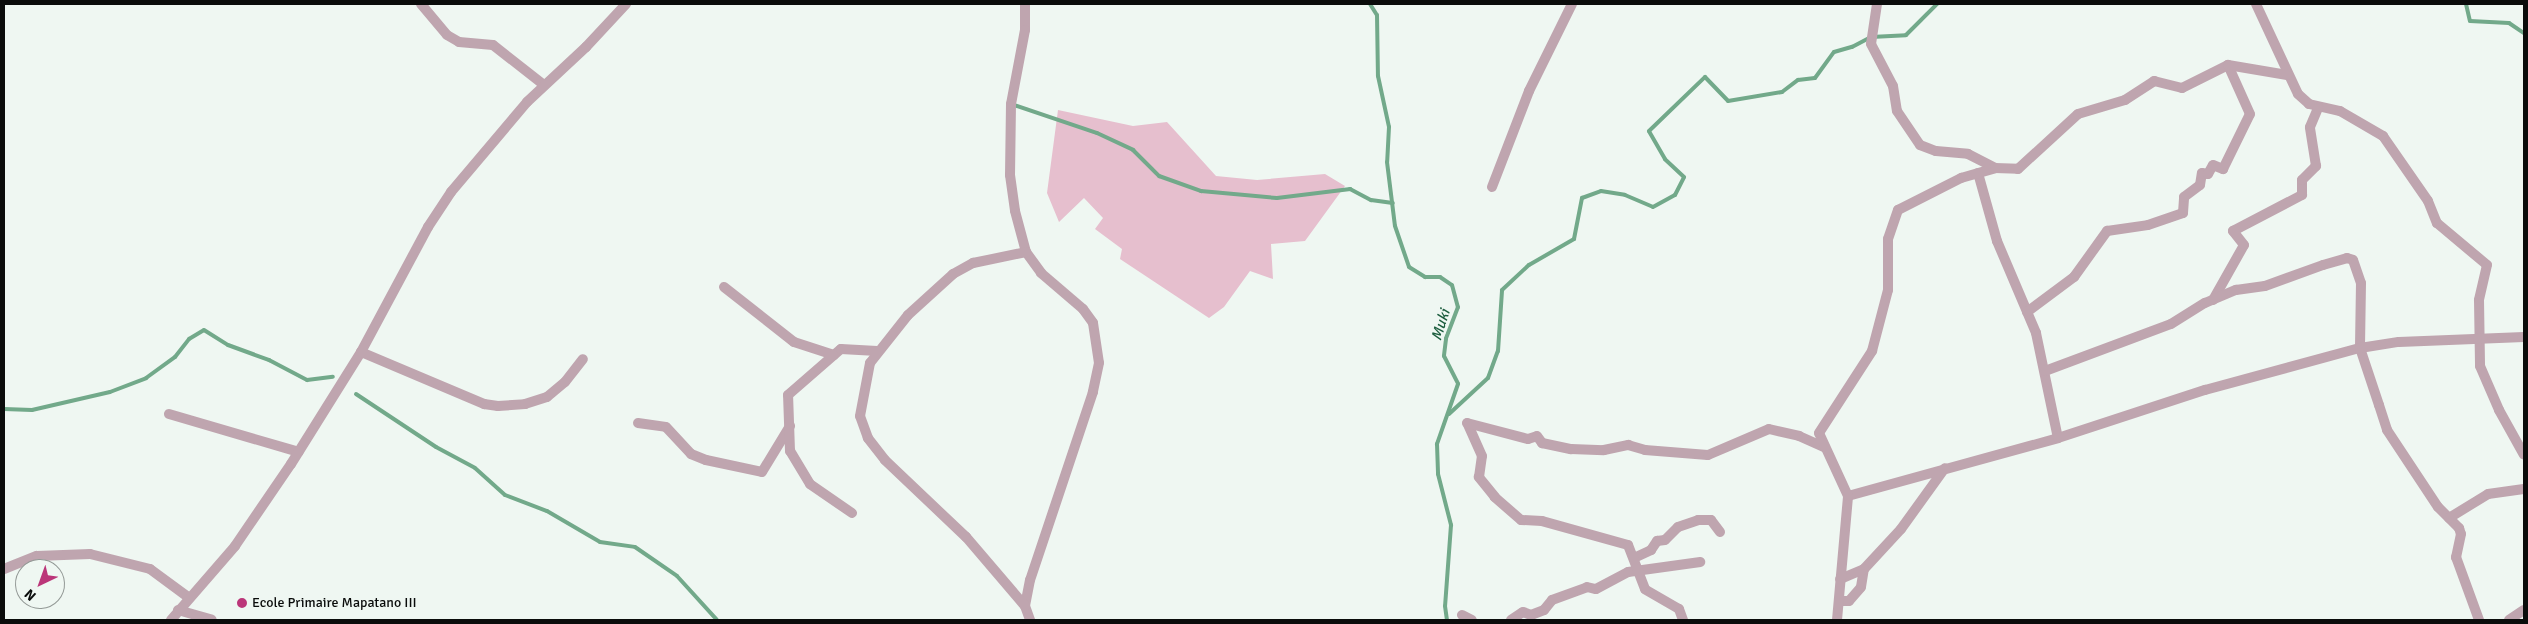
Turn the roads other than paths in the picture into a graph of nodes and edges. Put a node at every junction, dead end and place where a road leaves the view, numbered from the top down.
1 (421, 4) edge
2 (626, 4) edge
3 (1025, 4) edge
4 (1572, 4) edge
5 (1877, 4) edge
6 (2256, 4) edge
7 (2228, 64) junction
8 (2287, 75) junction
9 (544, 85) junction
10 (2318, 108) junction
11 (1995, 168) junction
12 (1978, 173) junction
13 (1492, 187) dead end
14 (1026, 252) junction
15 (724, 287) dead end
16 (2213, 300) junction
17 (2027, 312) junction
18 (2524, 337) edge
19 (2478, 338) junction
20 (2360, 348) junction
21 (877, 351) junction
22 (361, 352) junction
23 (834, 355) junction
24 (583, 359) dead end
25 (2045, 370) junction
26 (169, 414) dead end
27 (638, 423) dead end
28 (790, 426) junction
29 (2058, 438) junction
30 (1824, 447) junction
31 (299, 452) junction
32 (2524, 454) edge
33 (1945, 468) junction
34 (2524, 489) edge
35 (1848, 496) junction
36 (852, 513) dead end
37 (2449, 518) junction
38 (1720, 532) dead end
39 (1634, 558) junction
40 (1700, 562) dead end
41 (4, 569) edge
42 (1864, 569) junction
43 (1637, 570) junction
44 (1840, 579) junction
45 (188, 597) junction
46 (1839, 601) junction
47 (1025, 606) junction
48 (178, 610) junction
49 (2524, 610) edge
50 (1462, 615) dead end
51 (171, 620) edge
52 (212, 620) edge
53 (1030, 620) edge
54 (1472, 620) edge
55 (1510, 620) edge
56 (1683, 620) edge
57 (1837, 620) edge
58 (2479, 620) edge
59 (2509, 620) edge

1 - 9 street
2 - 9 street
3 - 14 street
4 - 13 street
5 - 11 street
6 - 8 street
7 - 8 street
7 - 11 street
7 - 17 street
8 - 10 street
9 - 22 street
10 - 16 street
10 - 19 street
11 - 12 street
12 - 17 street
12 - 30 street
14 - 21 street
14 - 47 street
15 - 23 street
16 - 20 street
16 - 25 street
17 - 25 street
18 - 19 street
19 - 20 street
19 - 32 street
20 - 29 street
20 - 37 street
21 - 23 street
21 - 47 street
22 - 24 street
22 - 31 street
23 - 28 street
25 - 29 street
26 - 31 street
27 - 28 street
28 - 36 street
29 - 33 street
30 - 35 street
30 - 39 street
31 - 45 street
33 - 35 street
33 - 42 street
34 - 37 street
35 - 44 street
37 - 58 street
38 - 39 street
39 - 43 street
40 - 43 street
41 - 45 street
42 - 44 street
42 - 46 street
43 - 55 street
43 - 56 street
44 - 46 street
45 - 48 street
46 - 57 street
47 - 53 street
48 - 51 street
48 - 52 street
49 - 59 street
50 - 54 street

